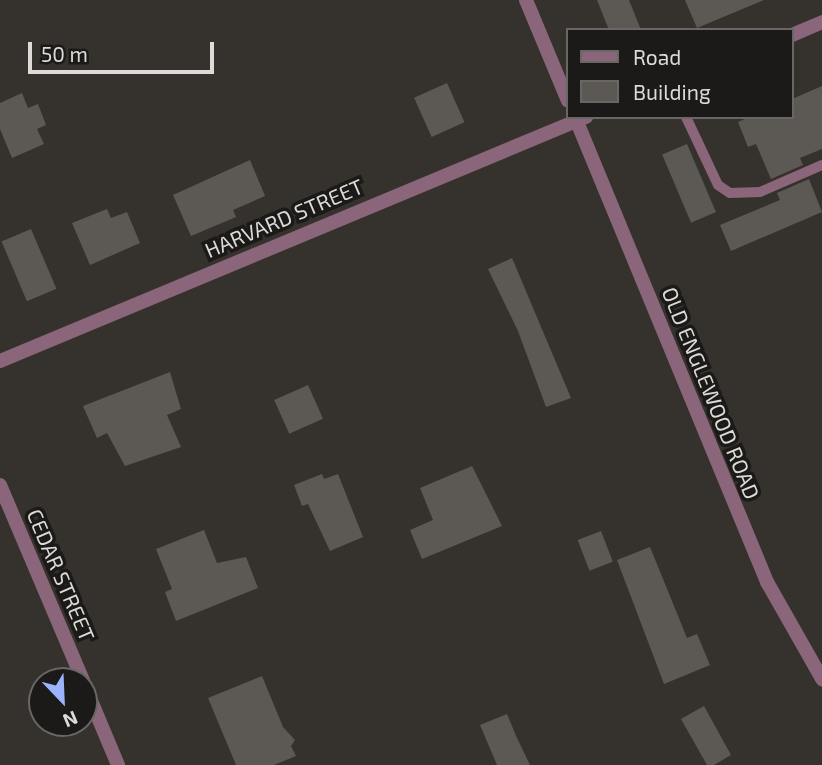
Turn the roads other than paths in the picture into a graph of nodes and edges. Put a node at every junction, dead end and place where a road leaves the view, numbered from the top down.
1 (526, 0) edge
2 (822, 22) edge
3 (794, 33) edge
4 (566, 96) edge
5 (579, 119) edge
6 (688, 119) edge
7 (822, 165) edge
8 (0, 361) edge
9 (0, 485) edge
10 (77, 667) edge
11 (822, 679) edge
12 (98, 718) edge
13 (118, 765) edge

1 - 4 street
2 - 3 street
5 - 8 street, HARVARD STREET
5 - 11 street, OLD ENGLEWOOD ROAD
6 - 7 lane
9 - 10 street, CEDAR STREET
12 - 13 street, CEDAR STREET

